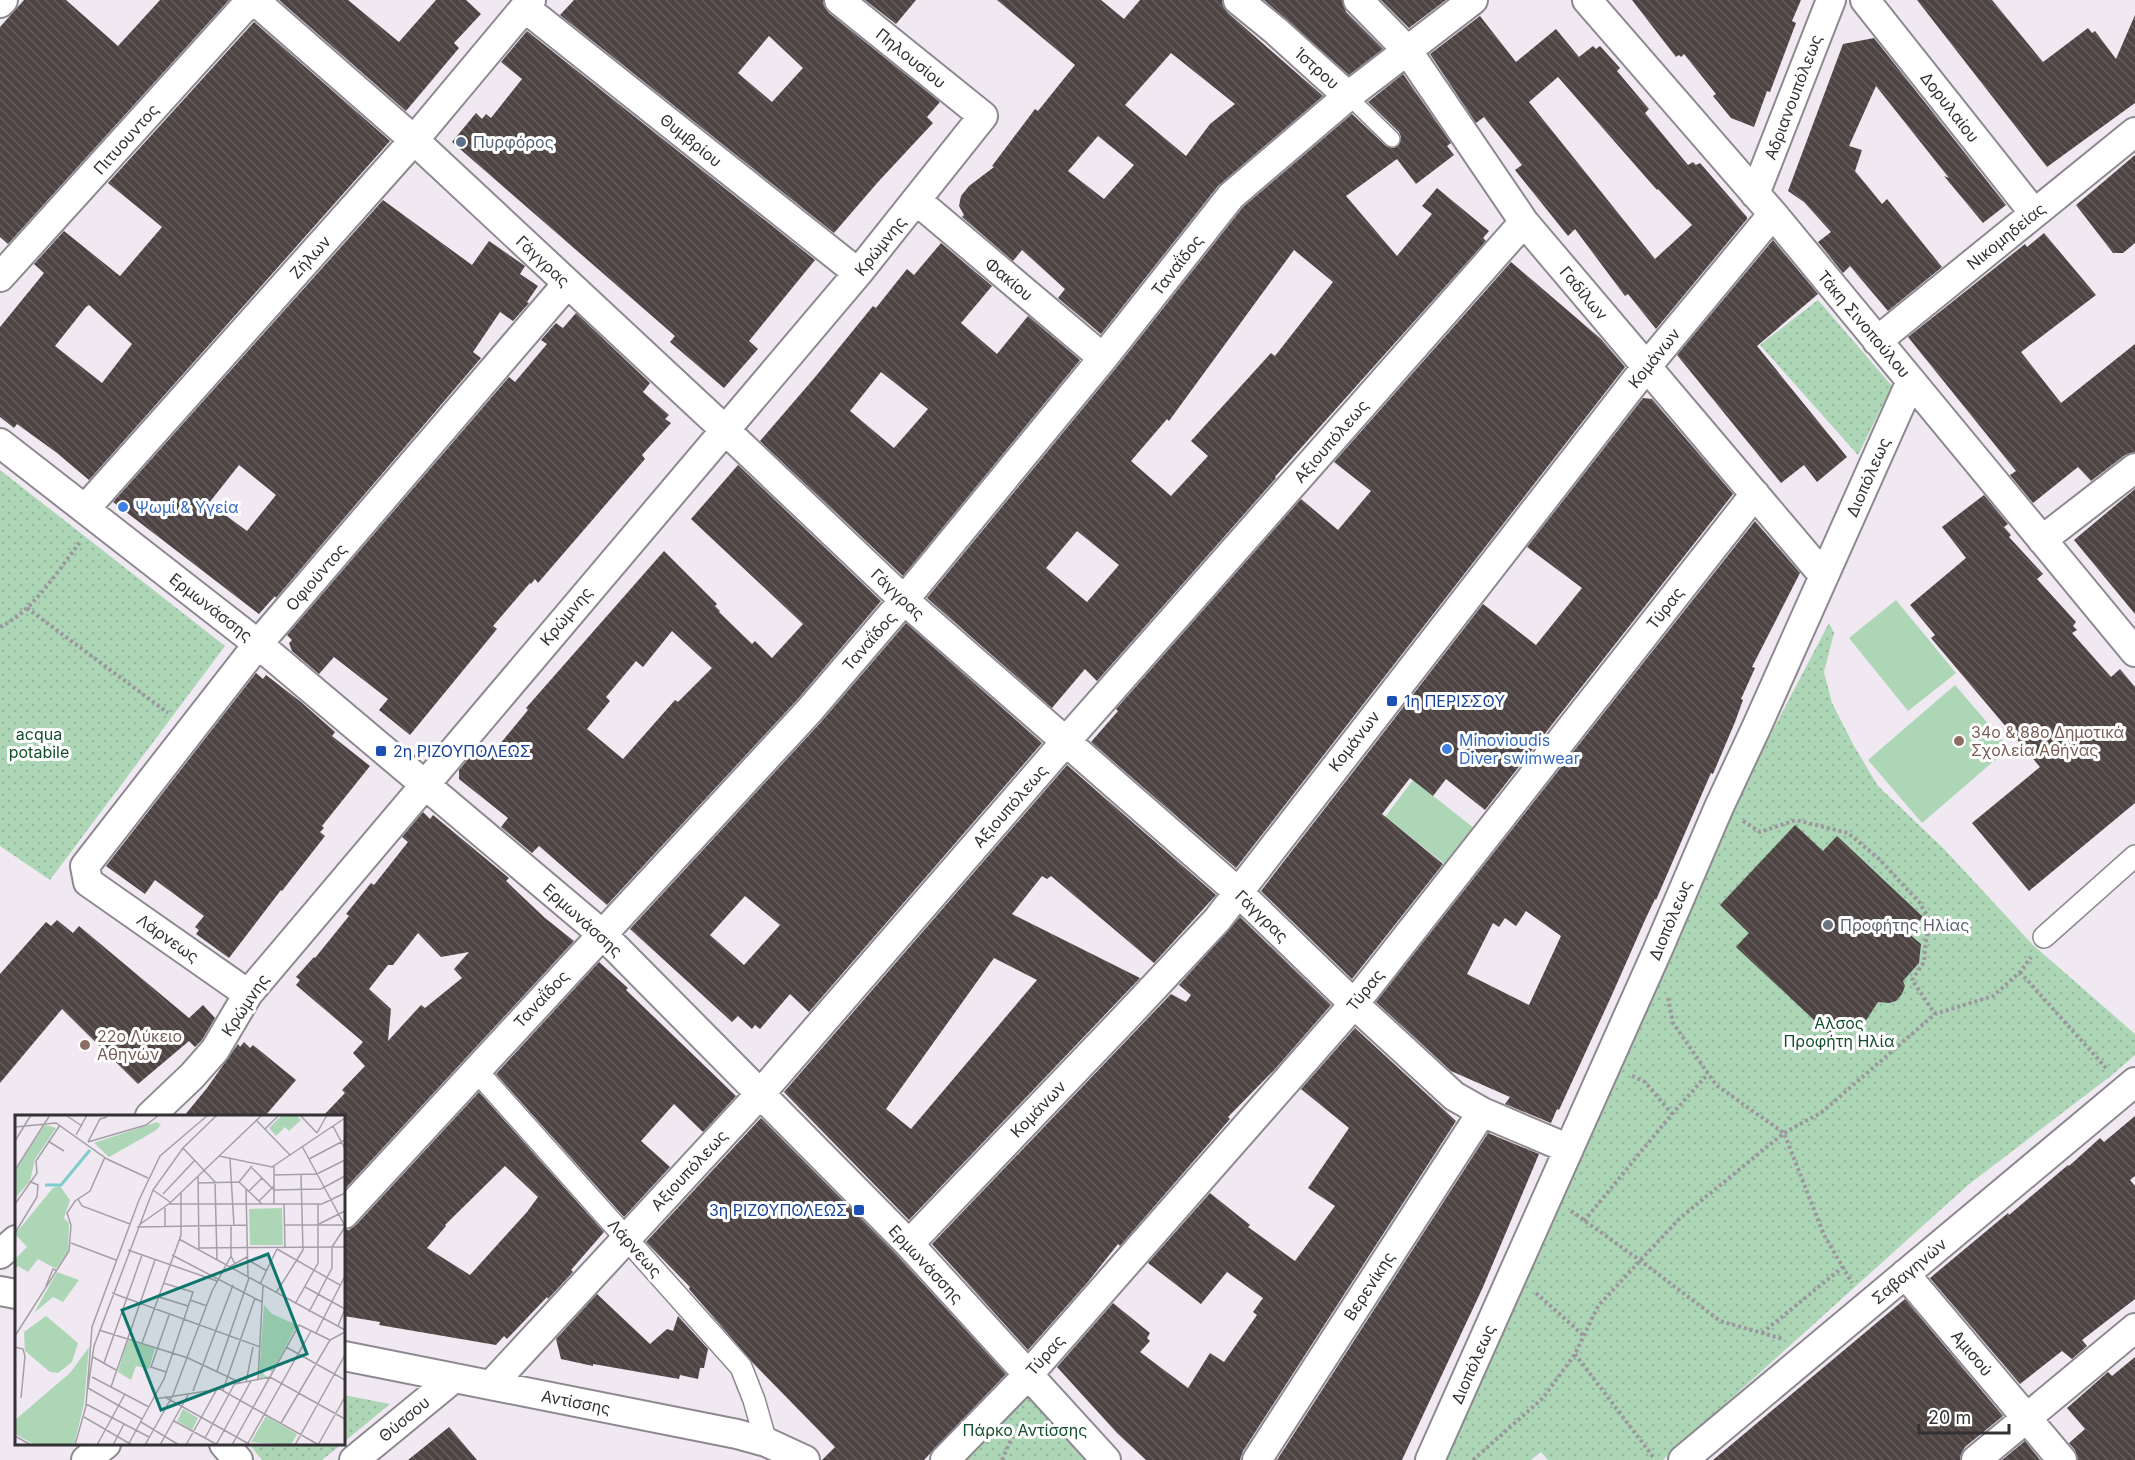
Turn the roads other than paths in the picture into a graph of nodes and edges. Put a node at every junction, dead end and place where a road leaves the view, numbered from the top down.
1 (253, 0) edge
2 (839, 0) edge
3 (1238, 0) edge
4 (1358, 0) edge
5 (1473, 0) edge
6 (1587, 0) edge
7 (1831, 0) edge
8 (1866, 0) edge
9 (528, 4) edge
10 (1407, 50) junction
11 (1348, 96) junction
12 (983, 116) joint
13 (2135, 132) edge
14 (414, 140) junction
15 (1392, 140) dead end
16 (916, 201) junction
17 (1764, 204) junction
18 (2034, 213) junction
19 (1524, 222) junction
20 (858, 273) junction
21 (0, 278) edge
22 (567, 284) junction
23 (1877, 341) junction
24 (1103, 358) junction
25 (1647, 366) junction
26 (1911, 381) junction
27 (724, 429) junction
28 (0, 443) edge
29 (2135, 468) edge
30 (1755, 494) junction
31 (91, 514) junction
32 (2042, 540) junction
33 (1824, 576) junction
34 (904, 600) junction
35 (258, 644) junction
36 (2135, 652) edge
37 (1066, 741) junction
38 (424, 784) junction
39 (2135, 856) edge
40 (88, 882) joint
41 (1238, 892) junction
42 (602, 934) junction
43 (2044, 937) road end
44 (248, 994) junction
45 (1354, 1004) junction
46 (475, 1069) junction
47 (2123, 1079) edge
48 (760, 1094) junction
49 (1482, 1112) junction
50 (151, 1115) edge
51 (1569, 1149) junction
52 (345, 1213) edge
53 (626, 1237) junction
54 (15, 1241) edge
55 (909, 1244) junction
56 (0, 1254) edge
57 (1905, 1274) junction
58 (0, 1291) edge
59 (15, 1294) edge
60 (2135, 1328) edge
61 (345, 1356) edge
62 (1028, 1375) junction
63 (454, 1378) junction
64 (491, 1385) junction
65 (2027, 1418) junction
66 (766, 1442) junction
67 (104, 1445) edge
68 (226, 1445) edge
69 (86, 1460) edge
70 (238, 1460) edge
71 (354, 1460) edge
72 (805, 1460) edge
73 (945, 1460) edge
74 (1106, 1460) edge
75 (1257, 1460) edge
76 (1430, 1460) edge
77 (1683, 1460) edge
78 (1976, 1460) edge
79 (2062, 1460) edge

1 - 14 street, Γάγγρας
1 - 21 street, Πιτυουντος
2 - 12 street, Πηλουσίου
3 - 11 street, Ίστρου
4 - 10 street, Γαδίλων
5 - 10 street, Ταναΐδος
6 - 17 street, Τάκη Σινοπούλου
7 - 17 street, Αδριανουπόλεως
8 - 18 street, Δορυλαίου
9 - 14 street, Ζήλων
9 - 20 street, Θυμβρίου
10 - 11 street, Ταναΐδος
10 - 19 street, Γαδίλων
11 - 15 lane, Ίστρου
11 - 24 street, Ταναΐδος
12 - 16 street, Κρώμνης
13 - 18 street, Νικομηδείας
14 - 22 street, Γάγγρας
14 - 31 street, Ζήλων
16 - 20 street, Κρώμνης
16 - 24 street, Φακίου
17 - 23 street, Τάκη Σινοπούλου
17 - 25 street, Κομάνων
18 - 23 street, Νικομηδείας
19 - 25 street, Γαδίλων
19 - 37 street, Αξιουπόλεως
20 - 27 street, Κρώμνης
22 - 27 street, Γάγγρας
22 - 35 street, Οφιούντος
23 - 26 street, Τάκη Σινοπούλου
24 - 34 street, Ταναΐδος
25 - 30 street, Γαδίλων
25 - 41 street, Κομάνων
26 - 32 street, Τάκη Σινοπούλου
26 - 33 street, Διοπόλεως
27 - 34 street, Γάγγρας
27 - 38 street, Κρώμνης
28 - 31 street, Ερμωνάσσης
29 - 32 street
30 - 33 street, Γαδίλων
30 - 45 street, Τύρας
31 - 35 street, Ερμωνάσσης
32 - 36 street, Τάκη Σινοπούλου
33 - 51 street, Διοπόλεως
34 - 37 street, Γάγγρας
34 - 42 street, Ταναΐδος
35 - 38 street, Ερμωνάσσης
35 - 40 street, Οφιούντος
37 - 41 street, Γάγγρας
37 - 48 street, Αξιουπόλεως
38 - 42 street, Ερμωνάσσης
38 - 44 street, Κρώμνης
39 - 43 street
40 - 44 street, Λάρνεως
41 - 45 street, Γάγγρας
41 - 55 street, Κομάνων
42 - 46 street, Ταναΐδος
42 - 48 street, Ερμωνάσσης
44 - 50 street, Κρώμνης
45 - 49 street, Γάγγρας
45 - 62 street, Τύρας
46 - 52 street, Ταναΐδος
46 - 53 street, Λάρνεως
47 - 57 street, Σαβαγηνών
48 - 53 street, Αξιουπόλεως
48 - 55 street, Ερμωνάσσης
49 - 51 street, Γάγγρας
49 - 75 street, Βερενίκης
51 - 76 street, Διοπόλεως
53 - 64 street, Αξιουπόλεως
53 - 66 street, Λάρνεως
54 - 56 street
55 - 62 street, Ερμωνάσσης
57 - 65 street, Αμισού
57 - 77 street, Σαβαγηνών
58 - 59 street
60 - 65 street
61 - 63 street, Αντίσσης
62 - 73 street, Τύρας
62 - 74 street, Ερμωνάσσης
63 - 64 street, Αντίσσης
63 - 71 street, Θύσσου
64 - 66 street, Αντίσσης
65 - 78 street
65 - 79 street, Αμισού
66 - 72 street, Αντίσσης
67 - 69 street
68 - 70 street

